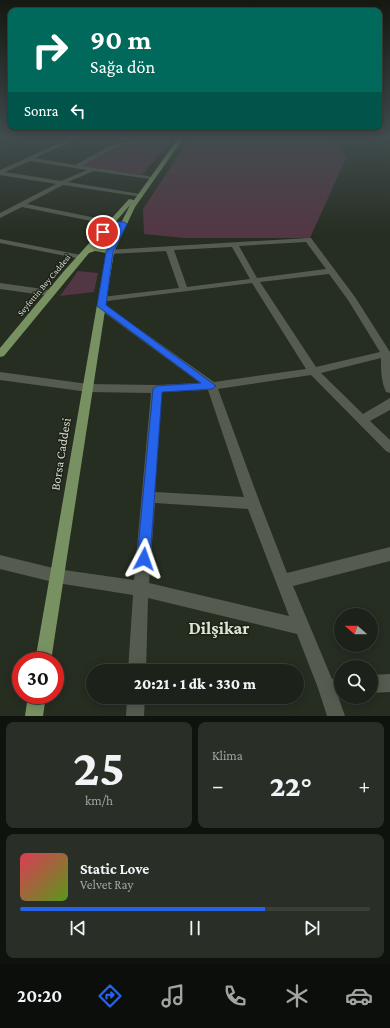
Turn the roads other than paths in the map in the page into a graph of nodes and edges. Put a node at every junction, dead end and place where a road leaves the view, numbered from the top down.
1 (89, 169) edge
2 (156, 169) edge
3 (157, 169) edge
4 (92, 170) junction
5 (0, 173) edge
6 (150, 178) junction
7 (62, 183) junction
8 (138, 196) junction
9 (22, 205) junction
10 (0, 216) edge
11 (111, 223) junction
12 (124, 224) junction
13 (0, 241) edge
14 (234, 244) junction
15 (169, 248) junction
16 (87, 251) junction
17 (110, 252) junction
18 (81, 257) junction
19 (330, 271) junction
20 (255, 281) junction
21 (0, 286) edge
22 (184, 290) junction
23 (50, 293) junction
24 (102, 303) junction
25 (0, 354) edge
26 (386, 354) junction
27 (313, 371) junction
28 (0, 376) edge
29 (212, 386) junction
30 (88, 388) junction
31 (157, 389) junction
32 (390, 389) edge
33 (390, 402) edge
34 (362, 420) junction
35 (390, 448) edge
36 (149, 497) junction
37 (253, 503) junction
38 (390, 554) edge
39 (0, 562) edge
40 (57, 576) junction
41 (283, 581) junction
42 (141, 589) junction
43 (302, 627) junction
44 (44, 652) edge
45 (137, 664) edge
46 (390, 683) edge
47 (378, 684) edge
48 (334, 688) edge
49 (36, 704) edge
50 (136, 704) edge
51 (335, 704) edge
52 (34, 716) edge
53 (135, 716) edge
54 (336, 716) edge

1 - 4 street
2 - 6 main road, Seyfettin Bey Caddesi
3 - 6 main road, Seyfettin Bey Caddesi
4 - 6 street
4 - 7 street
5 - 7 street
6 - 8 main road, Seyfettin Bey Caddesi
7 - 8 street
7 - 9 street
8 - 11 main road, Seyfettin Bey Caddesi
8 - 12 main road, Seyfettin Bey Caddesi
9 - 10 street
9 - 11 street
11 - 12 street
11 - 16 main road, Seyfettin Bey Caddesi
12 - 17 main road, Seyfettin Bey Caddesi
13 - 18 street
14 - 15 street
14 - 19 street
14 - 20 street
15 - 17 street
15 - 22 street
16 - 17 main road
16 - 18 main road, Seyfettin Bey Caddesi
17 - 24 main road, Borsa Caddesi
18 - 23 main road, Seyfettin Bey Caddesi
19 - 20 street
19 - 26 street
20 - 22 street
20 - 27 street
21 - 23 street
22 - 24 street
23 - 25 main road, Seyfettin Bey Caddesi
24 - 29 street
24 - 30 main road, Borsa Caddesi
26 - 27 street
26 - 32 street
27 - 29 street
27 - 34 street
28 - 30 street
29 - 31 street
29 - 37 street
30 - 31 street
30 - 40 main road, Borsa Caddesi
31 - 36 street
33 - 34 street
34 - 35 street
36 - 37 street
36 - 42 street
37 - 41 street
38 - 41 street
39 - 40 street
40 - 42 street
40 - 44 main road, Borsa Caddesi
41 - 43 street
42 - 43 street
42 - 45 street
43 - 48 street
46 - 47 street
49 - 52 main road
50 - 53 street
51 - 54 street

